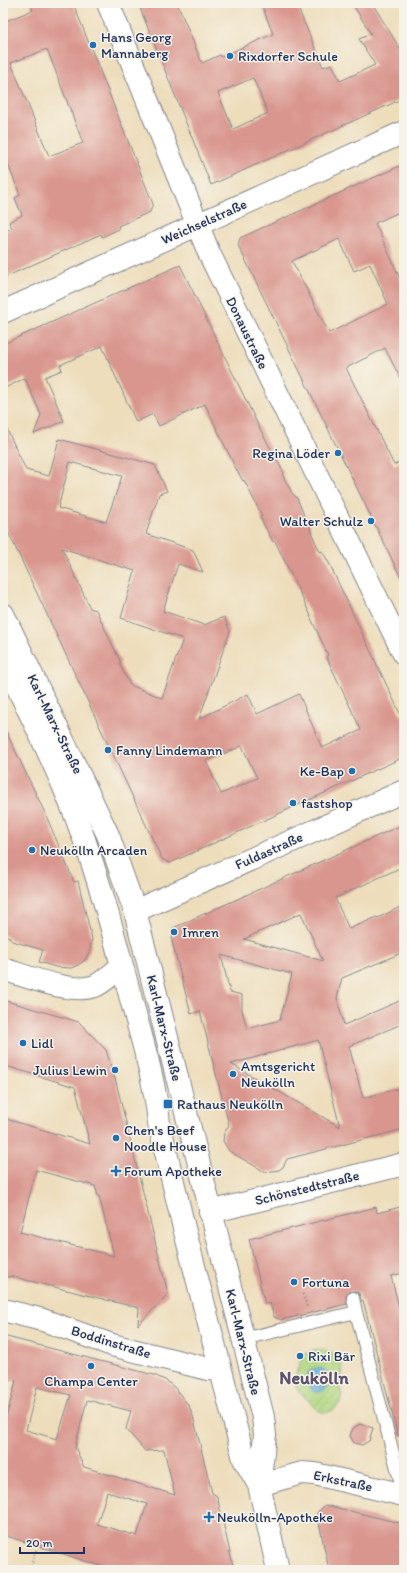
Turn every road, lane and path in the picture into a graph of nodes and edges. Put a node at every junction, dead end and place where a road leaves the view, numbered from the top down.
1 (108, 3) edge
2 (404, 132) edge
3 (197, 225) junction
4 (3, 312) edge
5 (3, 614) edge
6 (404, 654) edge
7 (3, 657) edge
8 (404, 791) edge
9 (135, 911) junction
10 (122, 966) junction
11 (3, 969) edge
12 (156, 996) junction
13 (404, 1164) edge
14 (210, 1212) junction
15 (304, 1294) dead end
16 (353, 1298) dead end
17 (306, 1305) dead end
18 (3, 1310) edge
19 (356, 1312) junction
20 (243, 1339) junction
21 (220, 1368) junction
22 (259, 1485) junction
23 (404, 1495) edge
24 (36, 1550) dead end
25 (30, 1570) edge
26 (278, 1570) edge

1 - 3 street, Donaustraße
2 - 3 street, Weichselstraße
3 - 4 street, Weichselstraße
3 - 6 street, Donaustraße
5 - 9 street, Karl-Marx-Straße
7 - 10 street, Karl-Marx-Straße
8 - 9 street, Fuldastraße
9 - 10 street
9 - 12 street, Karl-Marx-Straße
10 - 11 street
10 - 12 street
10 - 21 street, Karl-Marx-Straße
12 - 14 street, Karl-Marx-Straße
13 - 14 street, Schönstedtstraße
14 - 20 street, Karl-Marx-Straße
15 - 17 path
16 - 19 lane
18 - 21 street, Boddinstraße
19 - 20 lane
19 - 23 lane
20 - 22 street, Karl-Marx-Straße
21 - 22 street, Karl-Marx-Straße
22 - 23 street, Erkstraße
22 - 26 street, Karl-Marx-Straße
24 - 25 path

